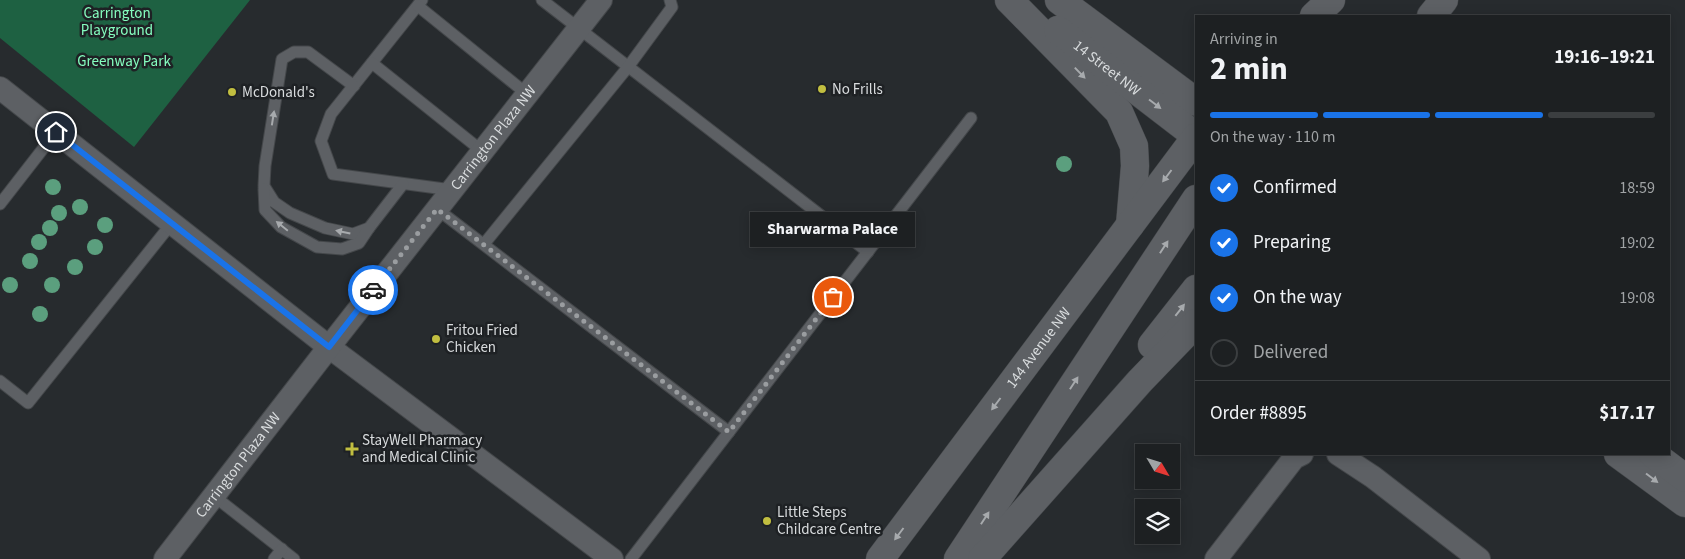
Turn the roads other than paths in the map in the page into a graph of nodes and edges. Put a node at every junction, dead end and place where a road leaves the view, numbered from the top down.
1 (542, 0) edge
2 (601, 0) edge
3 (670, 0) edge
4 (1009, 0) edge
5 (1019, 0) edge
6 (1059, 0) edge
7 (1331, 0) edge
8 (1444, 0) edge
9 (420, 3) edge
10 (1315, 15) edge
11 (1432, 15) edge
12 (578, 29) junction
13 (372, 63) junction
14 (628, 67) junction
15 (354, 86) junction
16 (0, 88) edge
17 (527, 94) junction
18 (1195, 101) edge
19 (972, 118) dead end
20 (56, 132) junction
21 (1195, 135) edge
22 (1195, 137) edge
23 (482, 151) junction
24 (403, 184) junction
25 (264, 186) junction
26 (452, 190) junction
27 (1195, 201) edge
28 (0, 204) edge
29 (437, 209) junction
30 (172, 223) junction
31 (1130, 225) junction
32 (369, 228) junction
33 (484, 244) junction
34 (868, 252) junction
35 (1195, 290) edge
36 (1195, 323) edge
37 (329, 347) junction
38 (0, 382) edge
39 (729, 432) junction
40 (1300, 455) edge
41 (1340, 455) edge
42 (1619, 455) edge
43 (1654, 455) edge
44 (1685, 478) edge
45 (214, 496) junction
46 (1685, 503) edge
47 (1010, 528) junction
48 (282, 549) junction
49 (166, 559) edge
50 (274, 559) edge
51 (294, 559) edge
52 (612, 559) edge
53 (631, 559) edge
54 (880, 559) edge
55 (958, 559) edge
56 (982, 559) edge
57 (1216, 559) edge
58 (1478, 559) edge

1 - 12 lane
2 - 12 street, Carrington Plaza NW
3 - 14 lane
4 -> 31 main road
5 -> 21 main road, 14 Street NW
6 - 18 main road, 14 Street NW
7 - 10 main road
8 - 11 main road
9 - 13 lane
9 - 17 lane
12 - 14 lane
12 - 17 street, Carrington Plaza NW
13 - 15 lane
13 - 23 lane
14 - 33 lane
14 - 34 lane
15 - 24 lane
25 -> 15 lane
16 - 20 street
17 - 23 street, Carrington Plaza NW
19 - 34 lane
20 - 28 lane
20 - 30 street
22 -> 31 main road, 144 Avenue NW
23 - 26 street, Carrington Plaza NW
24 - 26 lane
24 - 32 lane
32 -> 25 lane
32 -> 25 lane
26 - 29 street, Carrington Plaza NW
55 -> 27 main road
29 - 33 lane
29 - 37 street, Carrington Plaza NW
30 - 37 street
30 - 38 lane
31 -> 54 main road, 144 Avenue NW
33 - 39 lane
34 - 39 lane
47 -> 35 main road
36 - 47 main road
37 - 45 street, Carrington Plaza NW
37 - 52 street
39 - 53 lane
40 - 57 street
41 - 58 street
42 -> 46 main road
43 - 44 main road
45 - 48 lane
45 - 49 street, Carrington Plaza NW
47 - 56 main road
48 - 50 lane
48 - 51 lane

